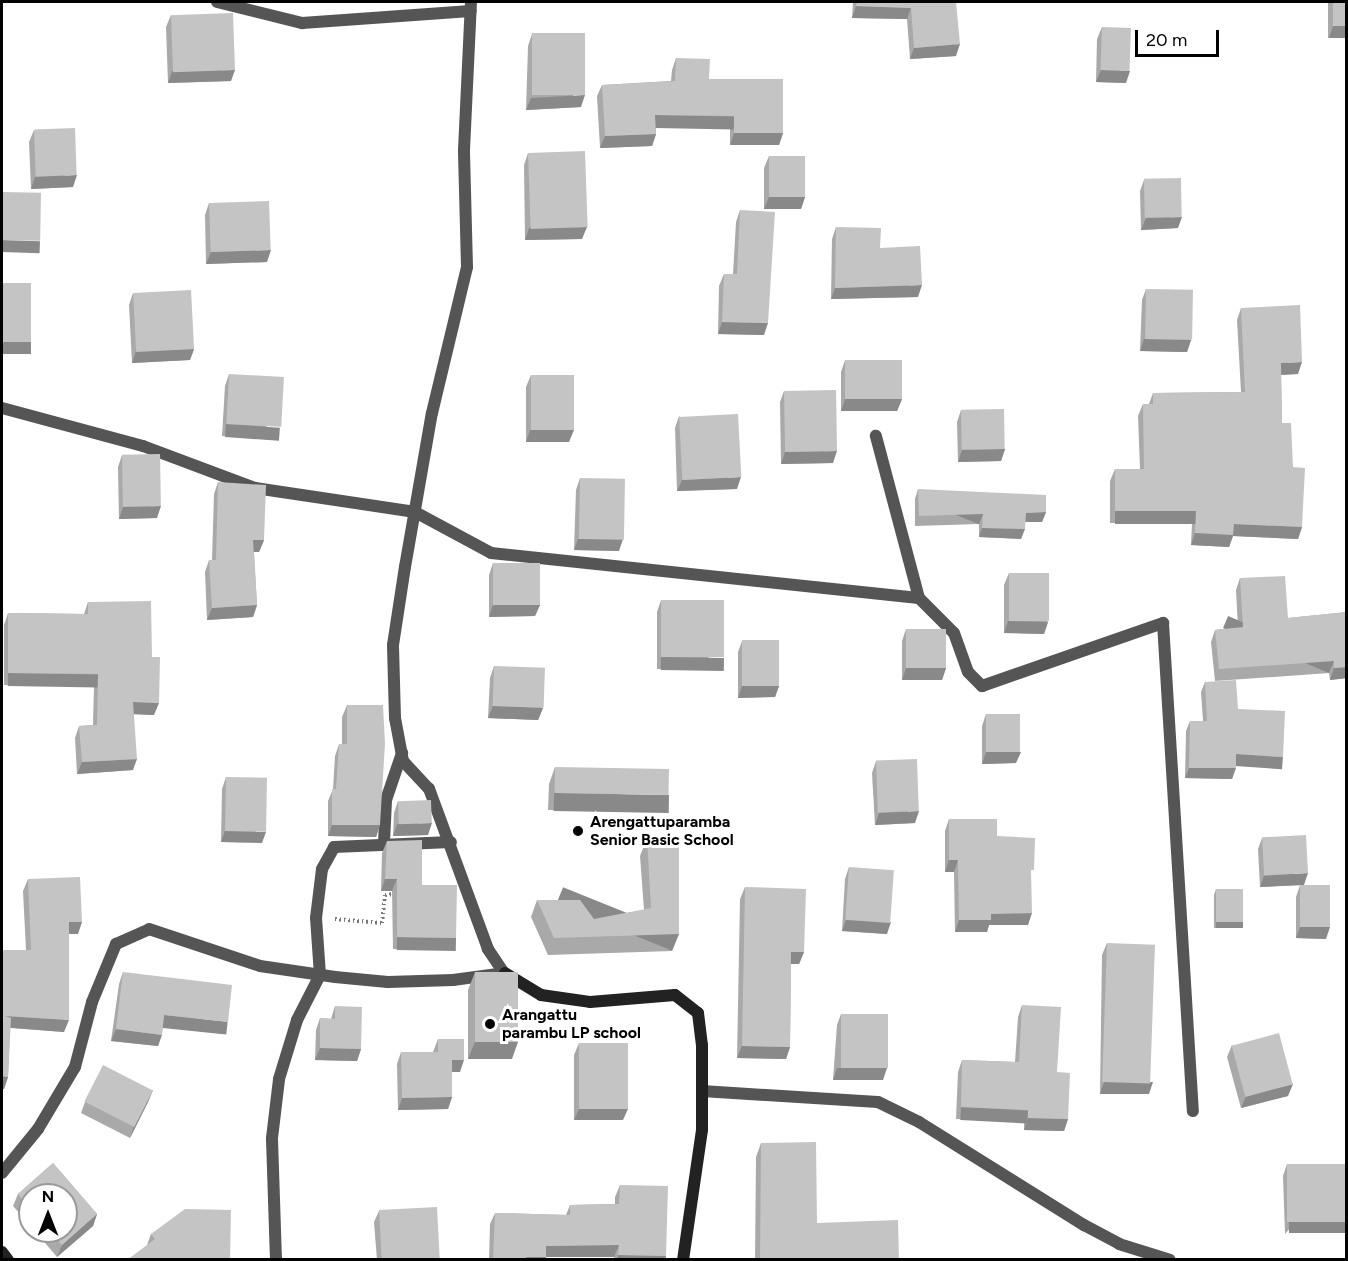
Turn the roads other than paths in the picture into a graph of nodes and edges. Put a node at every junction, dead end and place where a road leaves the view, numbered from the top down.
1 (217, 2) edge
2 (471, 6) edge
3 (2, 408) edge
4 (876, 436) dead end
5 (415, 512) junction
6 (919, 598) junction
7 (402, 753) junction
8 (451, 842) junction
9 (384, 843) junction
10 (504, 973) junction
11 (320, 975) junction
12 (702, 1091) junction
13 (1193, 1111) dead end
14 (2, 1173) edge
15 (2, 1252) edge
16 (8, 1260) edge
17 (276, 1260) edge
18 (683, 1260) edge
19 (1170, 1260) edge

1 - 2 street
2 - 5 street
3 - 5 street
4 - 6 street
5 - 6 street
5 - 7 street
6 - 13 street
7 - 8 street
7 - 9 street
8 - 9 street
8 - 10 street
9 - 11 street
10 - 11 street
10 - 12 street
11 - 14 street
11 - 17 street
12 - 18 street
12 - 19 street
15 - 16 street

